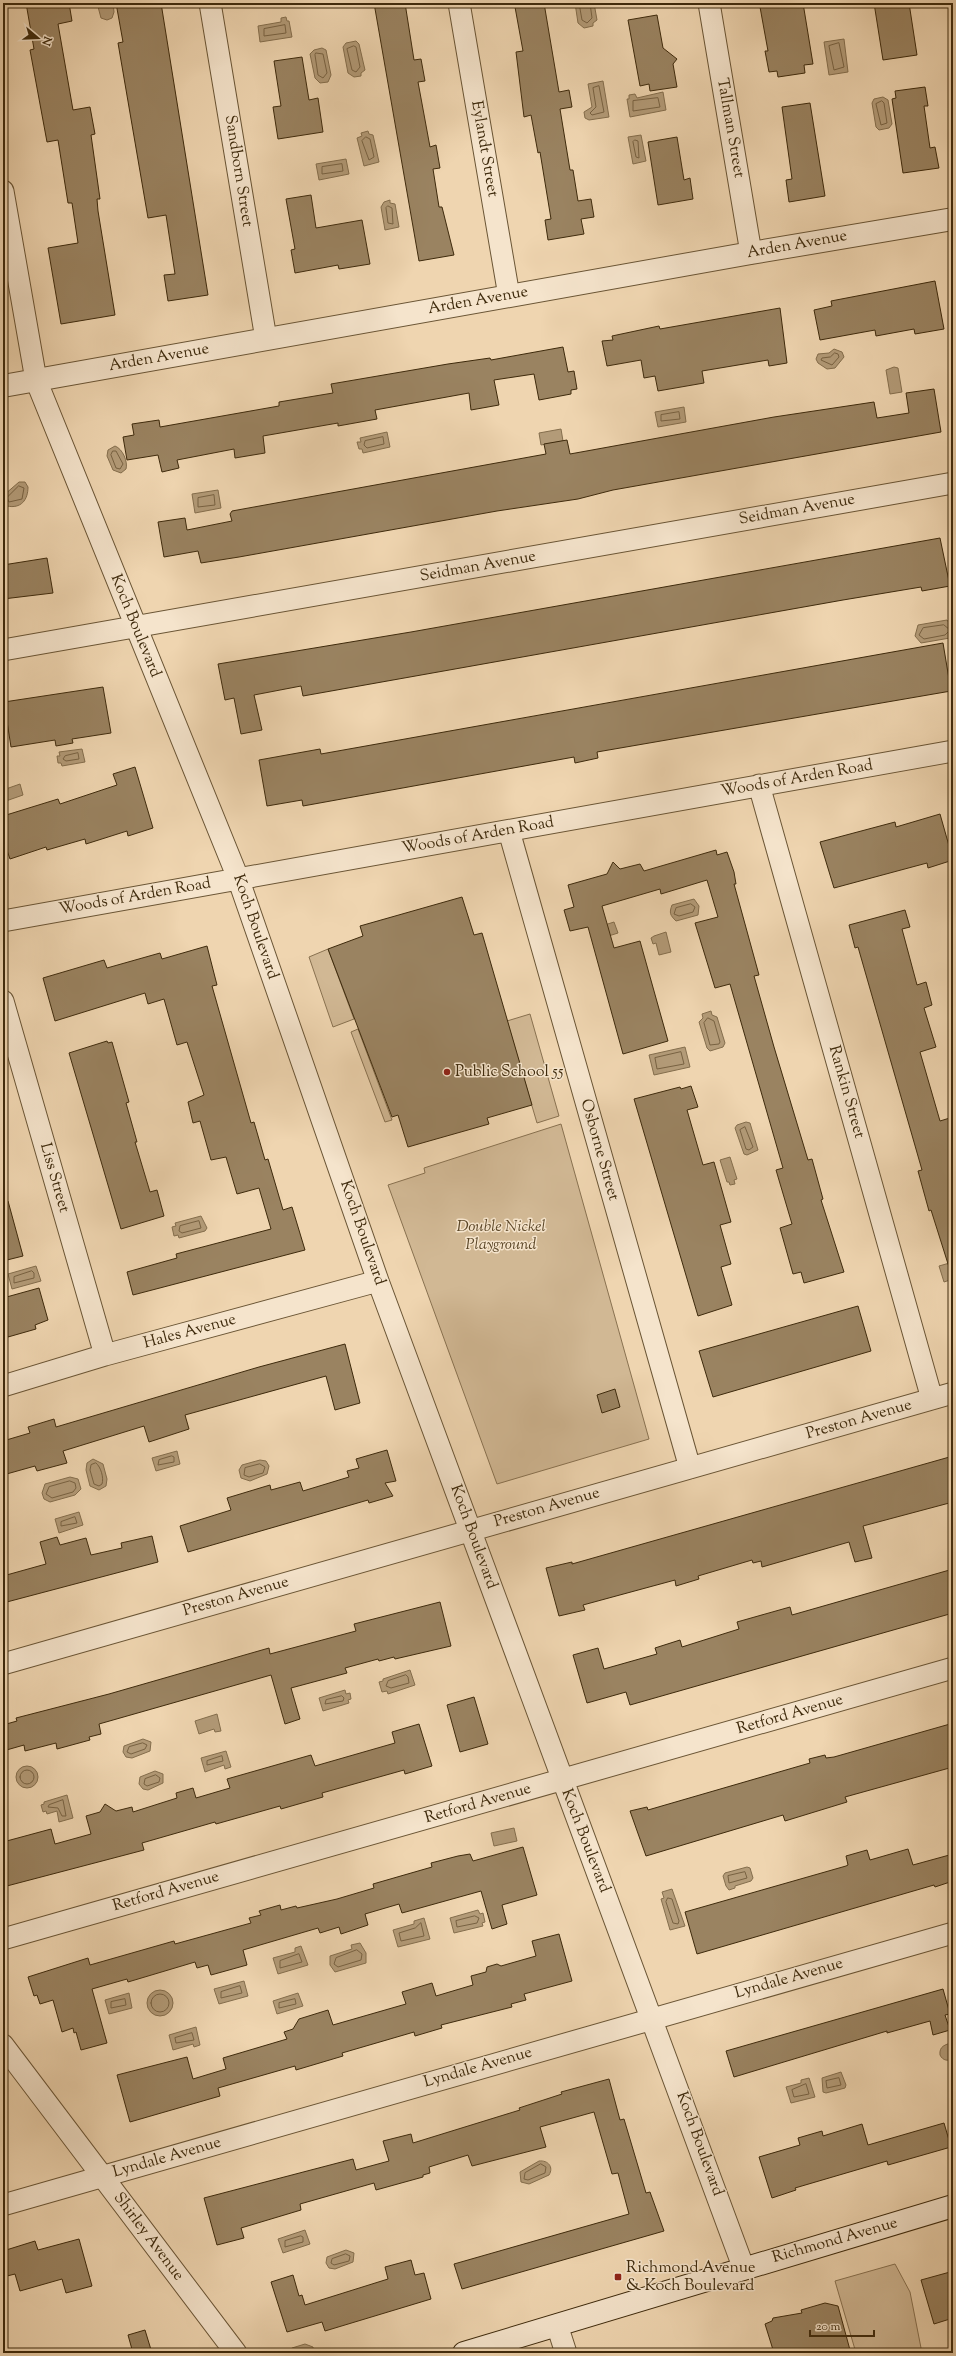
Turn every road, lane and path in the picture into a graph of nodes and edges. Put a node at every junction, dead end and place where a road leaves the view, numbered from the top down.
1 (210, 3) edge
2 (460, 3) edge
3 (709, 3) edge
4 (3, 191) edge
5 (953, 219) edge
6 (751, 253) junction
7 (509, 296) junction
8 (266, 339) junction
9 (36, 380) junction
10 (3, 386) edge
11 (953, 483) edge
12 (135, 627) junction
13 (3, 650) edge
14 (953, 751) edge
15 (759, 785) junction
16 (509, 831) junction
17 (238, 878) junction
18 (3, 921) edge
19 (3, 1001) edge
20 (378, 1281) junction
21 (105, 1355) junction
22 (3, 1386) edge
23 (953, 1393) edge
24 (932, 1399) junction
25 (690, 1468) junction
26 (471, 1530) junction
27 (3, 1664) edge
28 (953, 1668) edge
29 (562, 1780) junction
30 (953, 1933) edge
31 (3, 1939) edge
32 (652, 2018) junction
33 (3, 2045) edge
34 (103, 2176) junction
35 (3, 2205) edge
36 (953, 2206) edge
37 (744, 2268) junction
38 (557, 2325) junction
39 (236, 2353) edge
40 (464, 2353) edge
41 (566, 2353) edge

1 - 8 street, Sandborn Street
2 - 7 street, Eylandt Street
3 - 6 street, Tallman Street
4 - 9 street, Koch Boulevard
5 - 6 street, Arden Avenue
6 - 7 street, Arden Avenue
7 - 8 street, Arden Avenue
8 - 9 street, Arden Avenue
9 - 10 street, Arden Avenue
9 - 12 street, Koch Boulevard
11 - 12 street, Seidman Avenue
12 - 13 street, Seidman Avenue
12 - 17 street, Koch Boulevard
14 - 15 street, Woods of Arden Road
15 - 16 street, Woods of Arden Road
15 - 24 street, Rankin Street
16 - 17 street, Woods of Arden Road
16 - 25 street, Osborne Street
17 - 18 street, Woods of Arden Road
17 - 20 street, Koch Boulevard
19 - 21 street, Liss Street
20 - 21 street, Hales Avenue
20 - 26 street, Koch Boulevard
21 - 22 street, Hales Avenue
23 - 24 street, Preston Avenue
24 - 25 street, Preston Avenue
25 - 26 street, Preston Avenue
26 - 27 street, Preston Avenue
26 - 29 street, Koch Boulevard
28 - 29 street, Retford Avenue
29 - 31 street, Retford Avenue
29 - 32 street, Koch Boulevard
30 - 32 street, Lyndale Avenue
32 - 34 street, Lyndale Avenue
32 - 37 street, Koch Boulevard
33 - 34 street, Shirley Avenue
34 - 35 street, Lyndale Avenue
34 - 39 street, Shirley Avenue
36 - 37 street, Richmond Avenue
37 - 38 street, Richmond Avenue
38 - 40 street, Richmond Avenue
38 - 41 street

